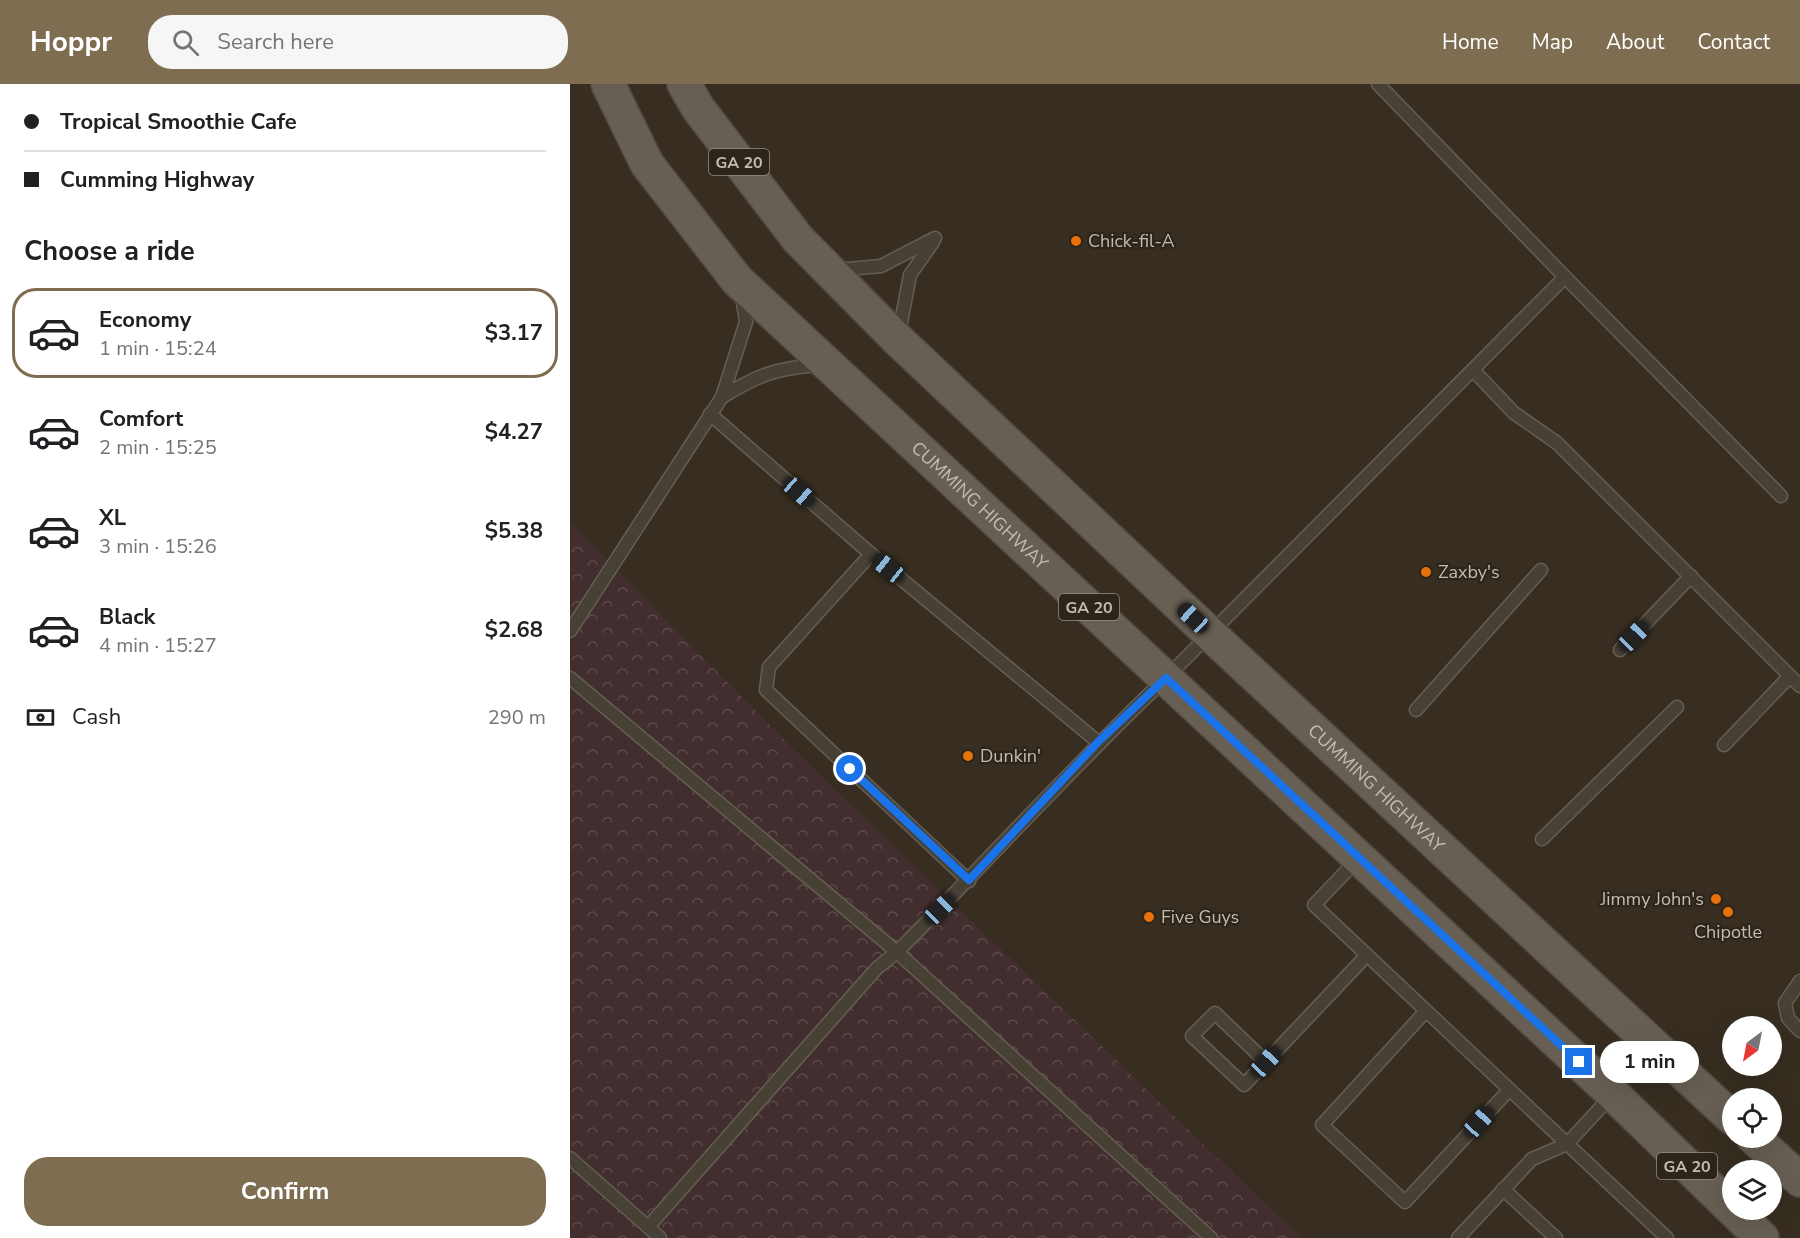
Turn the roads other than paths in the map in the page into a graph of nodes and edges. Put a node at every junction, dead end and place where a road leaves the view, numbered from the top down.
1 (608, 84) edge
2 (684, 84) edge
3 (1378, 84) edge
4 (830, 271) junction
5 (1565, 278) junction
6 (737, 280) junction
7 (898, 340) junction
8 (826, 365) junction
9 (1473, 370) junction
10 (722, 397) junction
11 (711, 414) junction
12 (1781, 496) dead end
13 (870, 554) junction
14 (1541, 570) dead end
15 (1691, 576) junction
16 (570, 631) edge
17 (1210, 634) junction
18 (1620, 650) dead end
19 (1790, 676) junction
20 (570, 678) edge
21 (1166, 678) junction
22 (1800, 686) edge
23 (1677, 707) dead end
24 (1416, 710) dead end
25 (1098, 742) junction
26 (1724, 745) dead end
27 (1542, 839) dead end
28 (1360, 858) junction
29 (969, 880) junction
30 (897, 952) junction
31 (1366, 956) junction
32 (1800, 981) edge
33 (1425, 1012) junction
34 (1800, 1031) edge
35 (1266, 1062) junction
36 (1509, 1090) junction
37 (1613, 1094) junction
38 (1722, 1109) edge
39 (1567, 1144) junction
40 (1765, 1148) edge
41 (570, 1158) edge
42 (1800, 1180) edge
43 (1503, 1190) junction
44 (648, 1227) junction
45 (660, 1238) edge
46 (1211, 1238) edge
47 (1458, 1238) edge
48 (1556, 1238) edge
49 (1667, 1238) edge
50 (1762, 1238) edge

1 - 6 main road, CUMMING HIGHWAY / GA 20
2 - 4 main road, CUMMING HIGHWAY / GA 20
3 - 5 lane
4 - 7 main road, CUMMING HIGHWAY / GA 20
4 - 7 lane
5 - 9 lane
5 - 12 lane
6 - 8 main road, CUMMING HIGHWAY / GA 20
6 - 10 lane
7 - 17 main road, CUMMING HIGHWAY / GA 20
8 - 10 lane
8 - 21 main road, CUMMING HIGHWAY / GA 20
9 - 15 lane
9 - 17 lane
10 - 11 lane
11 - 13 lane
11 - 16 lane
13 - 25 lane
13 - 29 lane
14 - 24 lane
15 - 18 lane
15 - 19 lane
17 - 21 lane
17 - 38 main road, CUMMING HIGHWAY / GA 20
19 - 22 lane
19 - 26 lane
20 - 30 lane
21 - 25 lane
21 - 28 main road, CUMMING HIGHWAY / GA 20
23 - 27 lane
25 - 29 lane
28 - 31 lane
28 - 37 main road, CUMMING HIGHWAY / GA 20
29 - 30 lane
30 - 44 lane
30 - 46 lane
31 - 33 lane
31 - 35 lane
32 - 34 lane
33 - 36 lane
33 - 36 lane
35 - 35 lane
36 - 39 lane
37 - 39 lane
37 - 50 main road, CUMMING HIGHWAY / GA 20
39 - 43 lane
39 - 49 lane
40 - 42 main road
41 - 44 lane
43 - 47 lane
43 - 48 lane
44 - 45 lane

